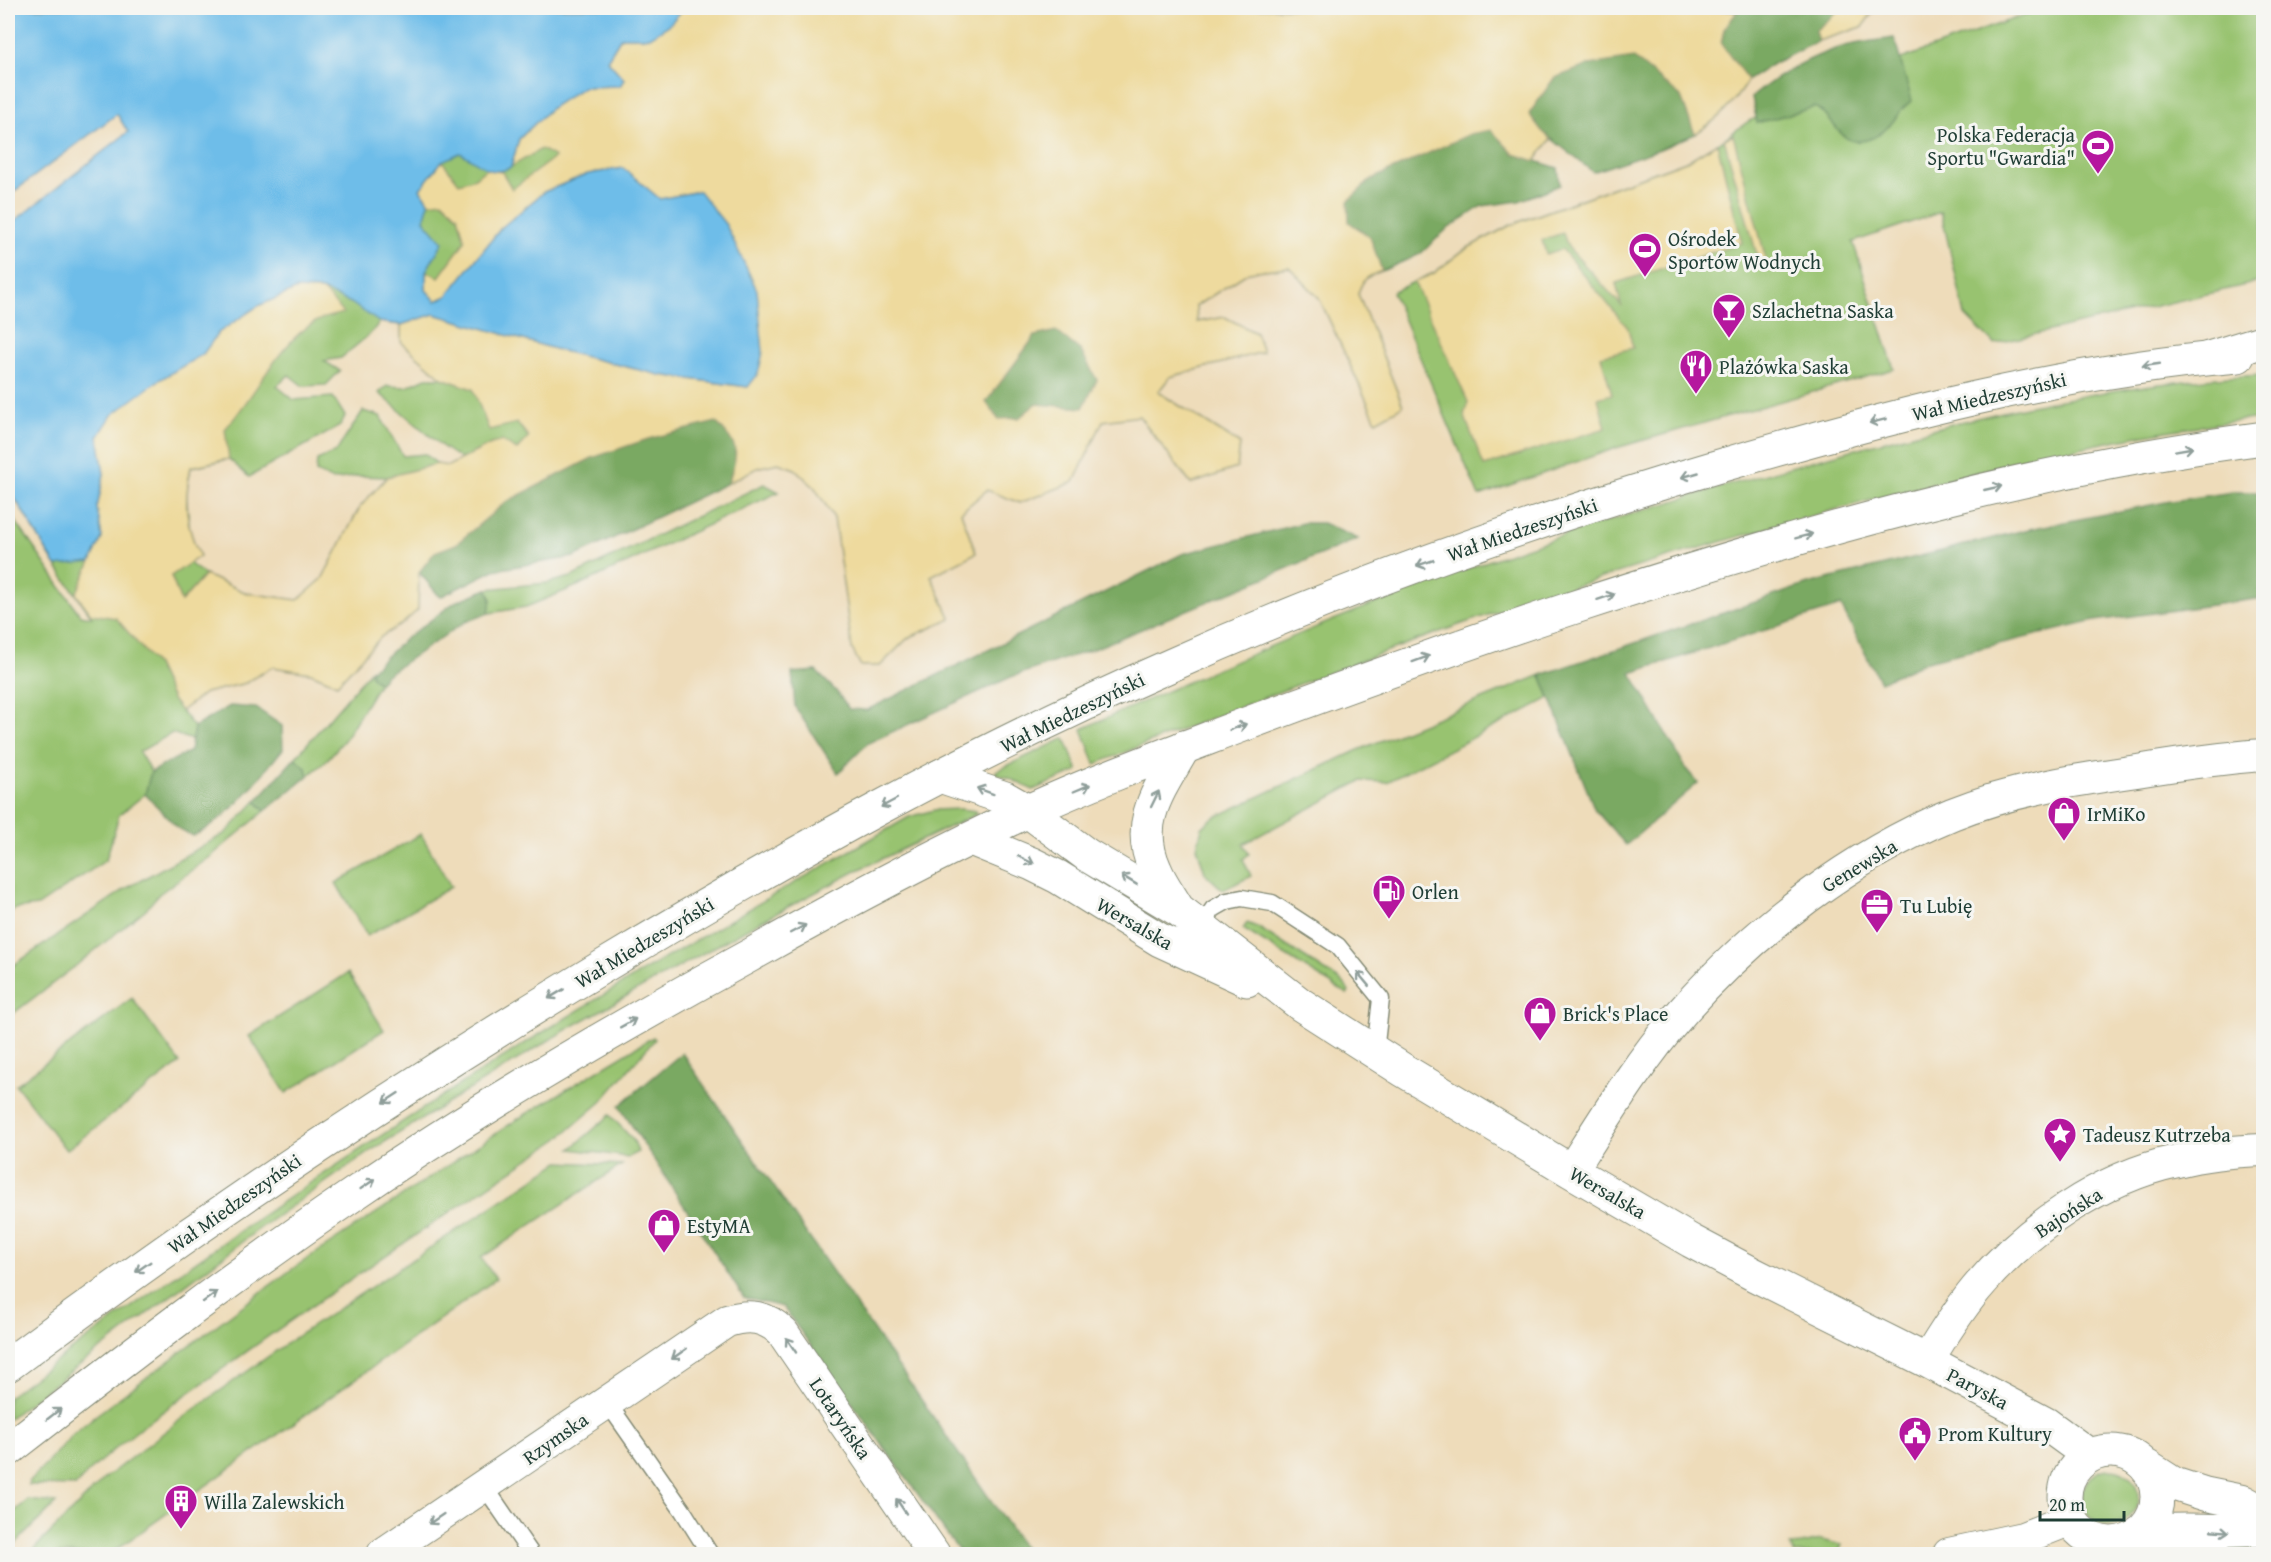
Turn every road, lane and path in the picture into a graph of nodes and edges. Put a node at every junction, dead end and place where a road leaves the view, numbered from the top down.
1 (2264, 341) edge
2 (2264, 354) edge
3 (2209, 358) junction
4 (2264, 438) edge
5 (1184, 747) junction
6 (2264, 755) edge
7 (940, 776) junction
8 (1028, 811) junction
9 (971, 839) junction
10 (1191, 931) junction
11 (1375, 1052) junction
12 (2264, 1150) edge
13 (1571, 1170) junction
14 (727, 1321) joint
15 (1927, 1361) junction
16 (8, 1365) edge
17 (607, 1402) junction
18 (8, 1450) edge
19 (2090, 1456) junction
20 (2146, 1466) junction
21 (485, 1487) junction
22 (2264, 1513) edge
23 (2071, 1519) junction
24 (2264, 1529) edge
25 (2126, 1543) edge
26 (1968, 1552) edge
27 (383, 1554) edge
28 (531, 1554) edge
29 (710, 1554) edge
30 (934, 1554) edge

1 - 3 main road
2 - 3 main road, Wał Miedzeszyński
3 -> 7 main road, Wał Miedzeszyński
5 -> 4 main road
8 -> 5 main road
10 -> 5 main road, Wersalska
6 - 13 street, Genewska
8 -> 7 main road, Wersalska
7 -> 16 main road, Wał Miedzeszyński
8 - 9 main road
10 -> 8 main road, Wersalska
9 -> 10 main road, Wersalska
18 -> 9 main road
10 - 11 main road, Wersalska
11 -> 10 lane
11 - 13 main road, Wersalska
12 - 15 street, Bajońska
13 - 15 main road, Wersalska
14 -> 17 street, Rzymska
30 -> 14 street, Lotaryńska
15 - 19 main road, Paryska
17 - 21 street, Rzymska
17 - 29 lane
19 - 20 main road
19 - 23 main road
20 - 22 main road
20 - 25 main road
21 -> 27 street, Rzymska
21 - 28 lane
23 - 25 main road
23 - 26 street
25 -> 24 main road

